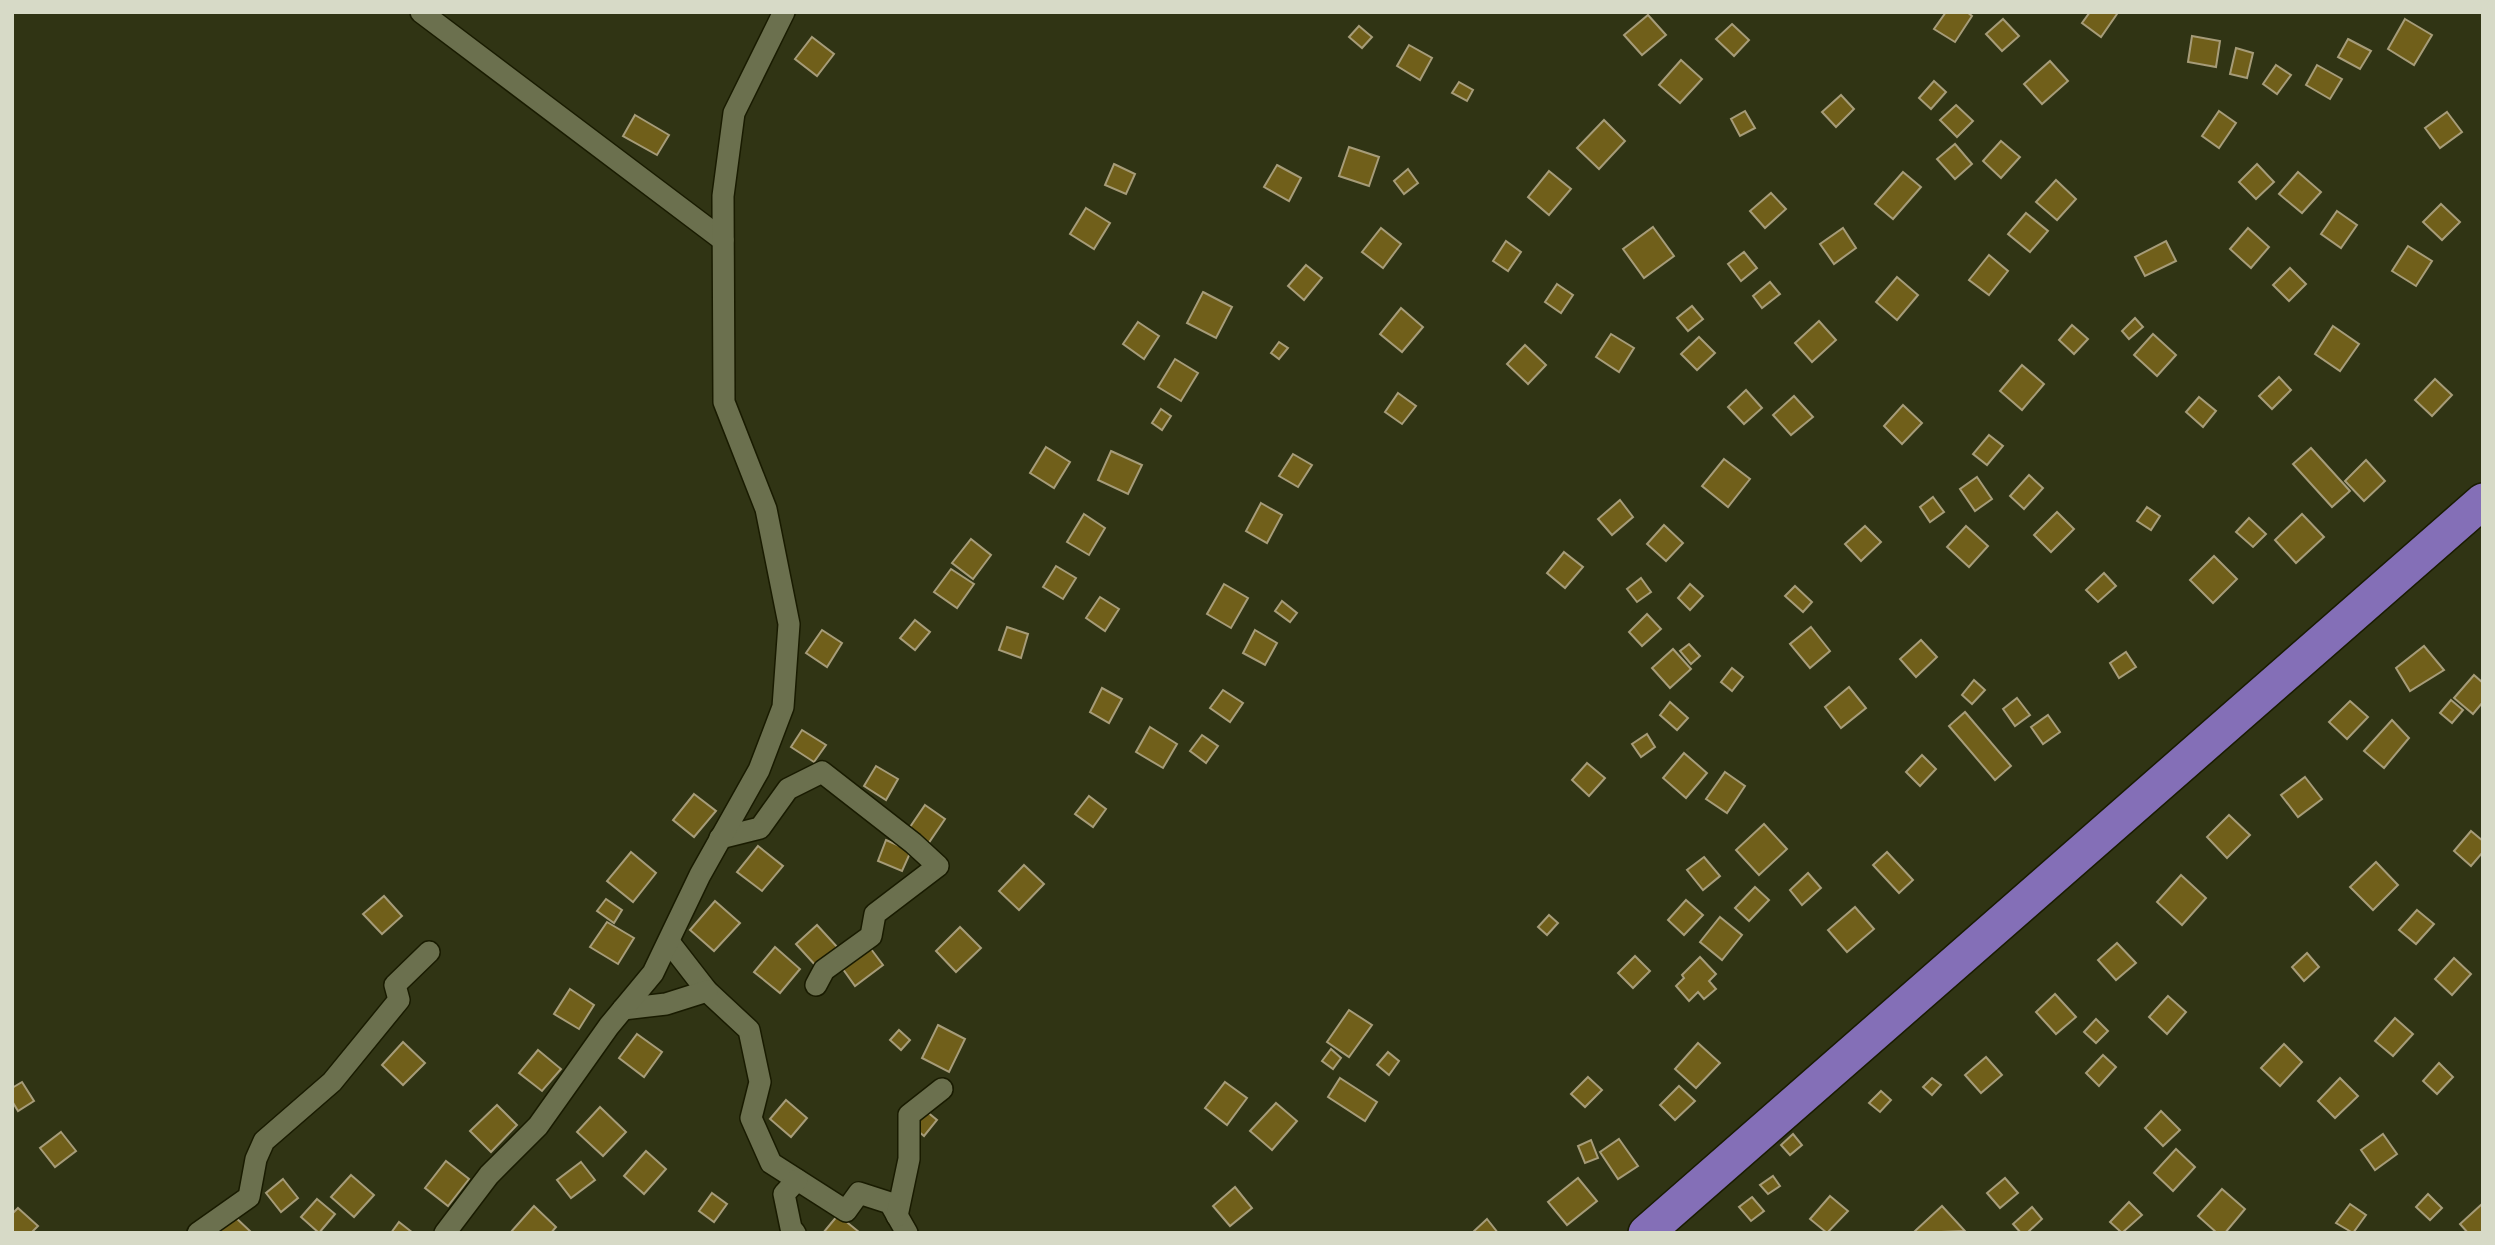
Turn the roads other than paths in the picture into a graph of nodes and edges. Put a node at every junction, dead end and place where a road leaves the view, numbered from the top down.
1 (421, 12) edge
2 (784, 12) edge
3 (723, 240) junction
4 (2483, 501) edge
5 (720, 838) junction
6 (669, 942) junction
7 (429, 952) dead end
8 (816, 985) dead end
9 (706, 991) junction
10 (623, 1009) junction
11 (942, 1089) dead end
12 (797, 1180) junction
13 (902, 1224) edge
14 (198, 1233) edge
15 (445, 1233) edge
16 (795, 1233) edge
17 (1646, 1233) edge

1 - 3 street
2 - 3 street
3 - 5 street
4 - 17 highway
5 - 6 street
5 - 8 street
6 - 9 street
6 - 10 street
7 - 14 street
9 - 10 street
9 - 12 street
10 - 15 street
11 - 13 street
12 - 13 street
12 - 16 street

